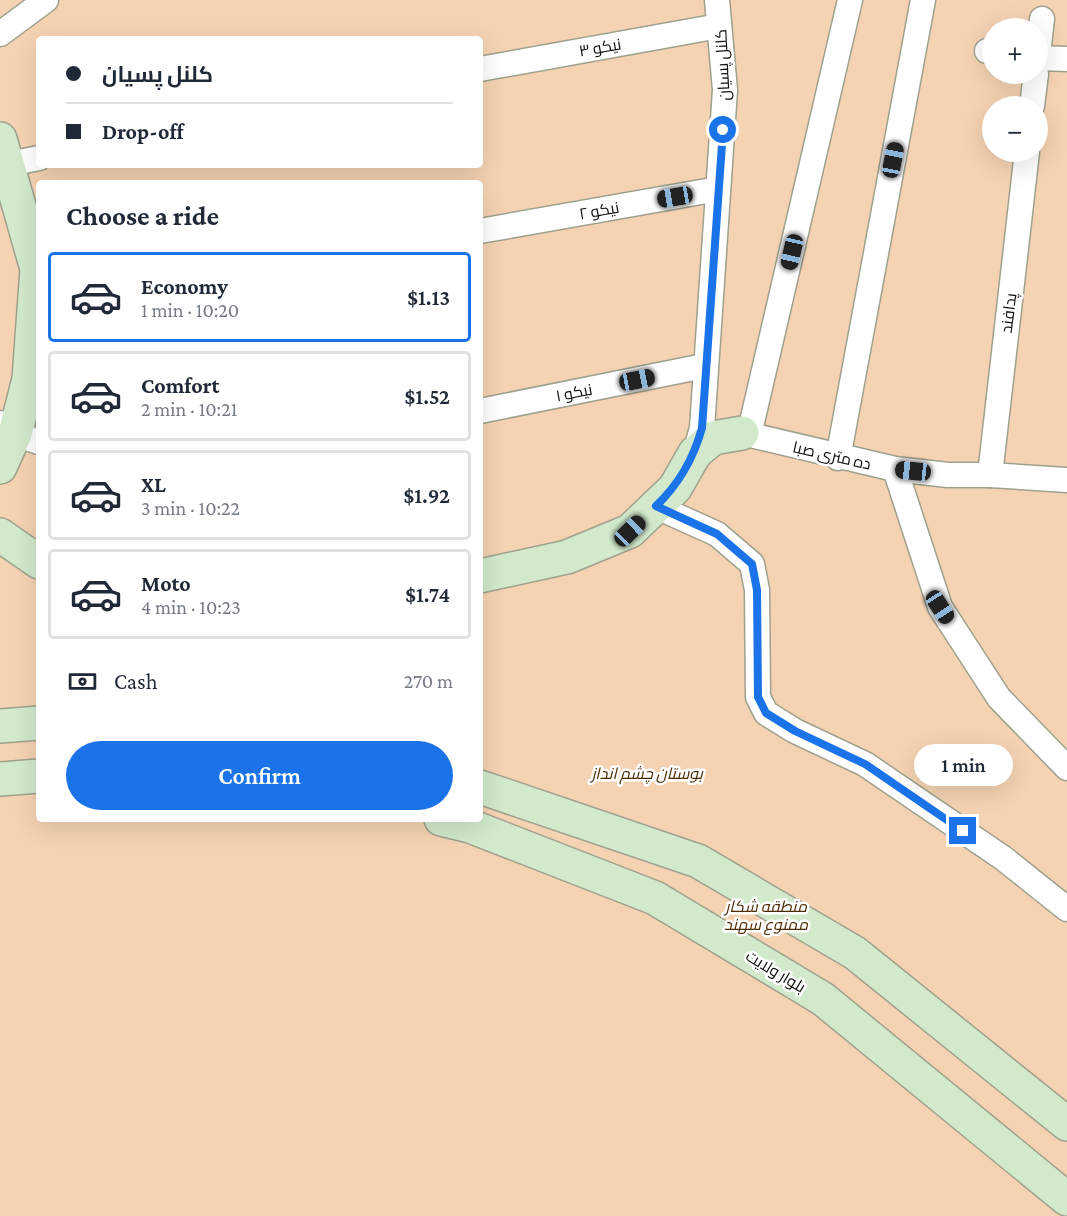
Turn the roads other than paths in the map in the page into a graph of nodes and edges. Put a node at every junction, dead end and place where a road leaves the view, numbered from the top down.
1 (46, 0) edge
2 (717, 0) edge
3 (850, 0) edge
4 (923, 0) edge
5 (719, 26) junction
6 (0, 34) edge
7 (1048, 57) edge
8 (1067, 58) edge
9 (483, 68) edge
10 (16, 154) edge
11 (1026, 162) edge
12 (718, 189) junction
13 (483, 230) edge
14 (36, 264) edge
15 (36, 310) edge
16 (704, 366) junction
17 (483, 410) edge
18 (18, 433) edge
19 (746, 434) junction
20 (695, 453) junction
21 (838, 458) junction
22 (0, 467) edge
23 (895, 470) junction
24 (990, 475) junction
25 (1067, 480) edge
26 (656, 506) junction
27 (0, 535) edge
28 (36, 560) edge
29 (483, 575) edge
30 (36, 723) edge
31 (0, 726) edge
32 (1066, 765) edge
33 (36, 776) edge
34 (0, 778) edge
35 (483, 788) edge
36 (453, 822) edge
37 (1067, 909) edge
38 (1067, 1124) edge
39 (1067, 1199) edge

1 - 6 street
2 - 5 street, کلنل پسیان
3 - 19 street
4 - 21 street
5 - 9 street, نیکو ۳
5 - 12 street, کلنل پسیان
7 - 8 street
10 - 14 main road
11 - 24 street, پدافند
12 - 13 street, نیکو ۲
12 - 16 street, کلنل پسیان
15 - 18 main road
16 - 17 street, نیکو ۱
16 - 20 street, کلنل پسیان
18 - 22 main road
19 - 20 main road
19 - 21 street, ده متری صبا
20 - 26 main road
21 - 23 street, ده متری صبا
23 - 24 street, ده متری صبا
23 - 32 street
24 - 25 street, ده متری صبا
26 - 29 main road
26 - 37 street
27 - 28 main road
30 - 31 main road
33 - 34 main road
35 - 38 main road
36 - 39 main road, بلوار ولایت

